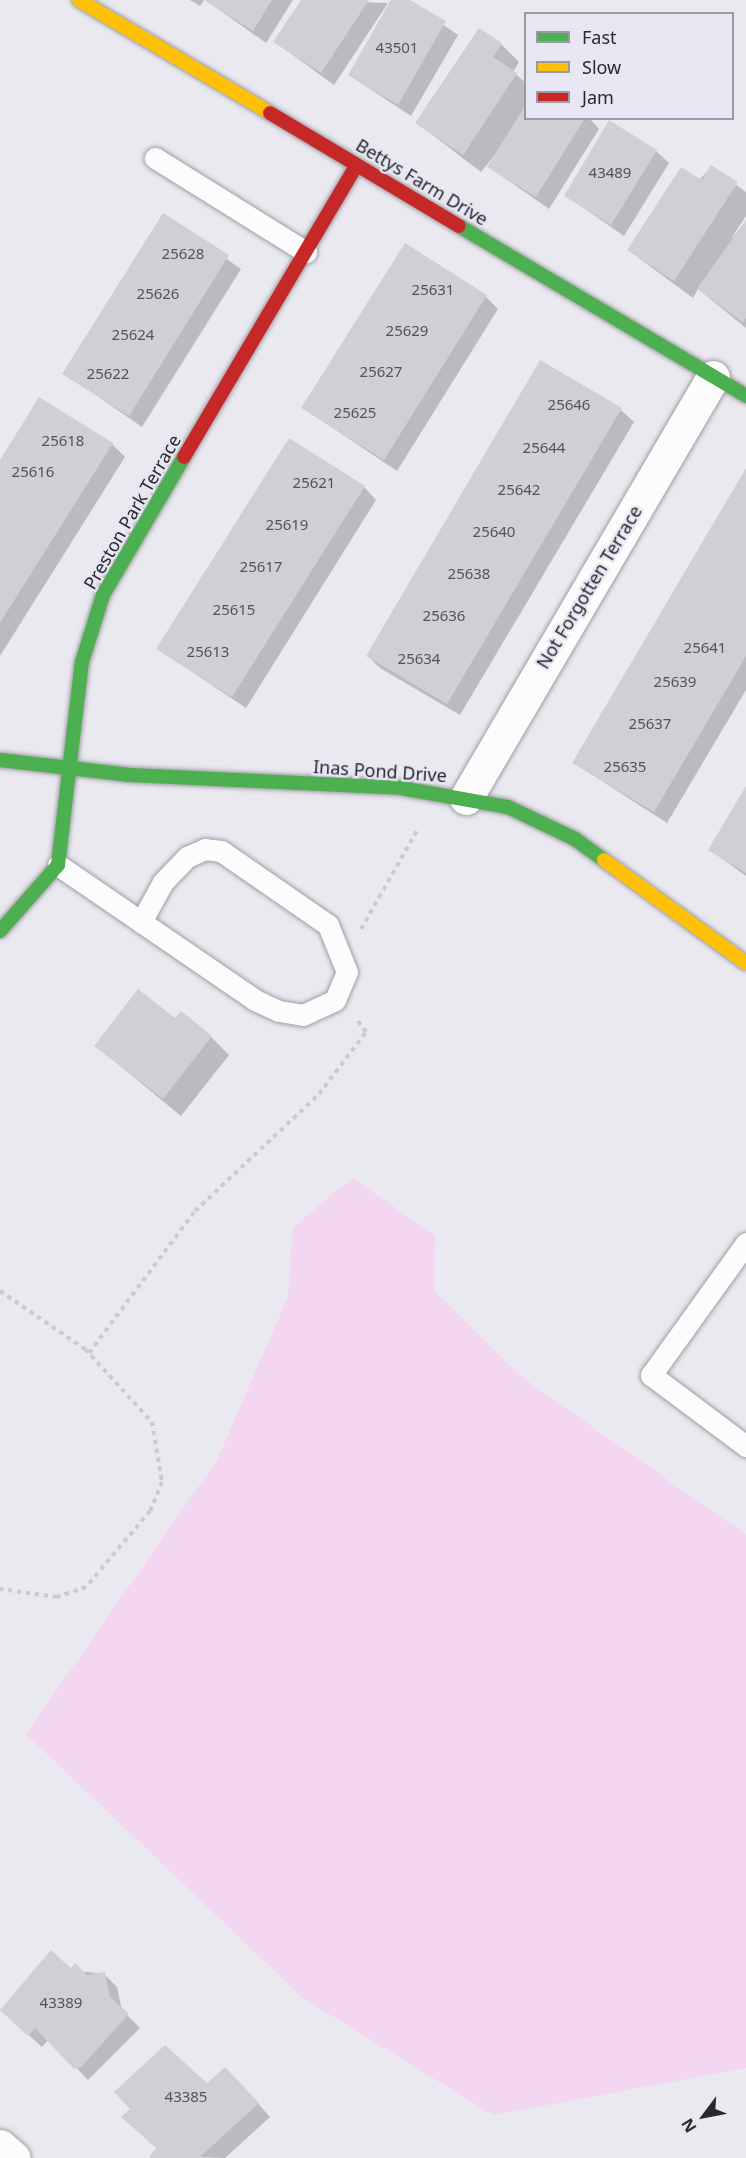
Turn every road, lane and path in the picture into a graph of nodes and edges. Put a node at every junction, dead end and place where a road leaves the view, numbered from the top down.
1 (79, 0) edge
2 (155, 158) dead end
3 (357, 165) junction
4 (306, 252) junction
5 (713, 376) junction
6 (746, 396) edge
7 (0, 760) edge
8 (69, 770) junction
9 (466, 798) junction
10 (417, 831) dead end
11 (58, 866) junction
12 (141, 922) junction
13 (0, 931) edge
14 (356, 938) dead end
15 (746, 963) edge
16 (351, 1012) dead end
17 (746, 1243) edge
18 (0, 1291) edge
19 (89, 1353) junction
20 (746, 1446) edge
21 (0, 1589) edge
22 (0, 2146) edge
23 (14, 2158) edge

1 - 3 street, Bettys Farm Drive
2 - 4 lane
3 - 4 street, Preston Park Terrace
3 - 5 street, Bettys Farm Drive
4 - 8 street, Preston Park Terrace
5 - 6 street, Bettys Farm Drive
5 - 9 street, Not Forgotten Terrace
7 - 8 street, Inas Pond Drive
8 - 9 street, Inas Pond Drive
8 - 11 street, Preston Park Terrace
9 - 15 street, Inas Pond Drive
10 - 14 path
11 - 12 lane
11 - 13 street
12 - 12 lane
16 - 19 path
17 - 20 lane
18 - 19 path
19 - 21 path
22 - 23 street

